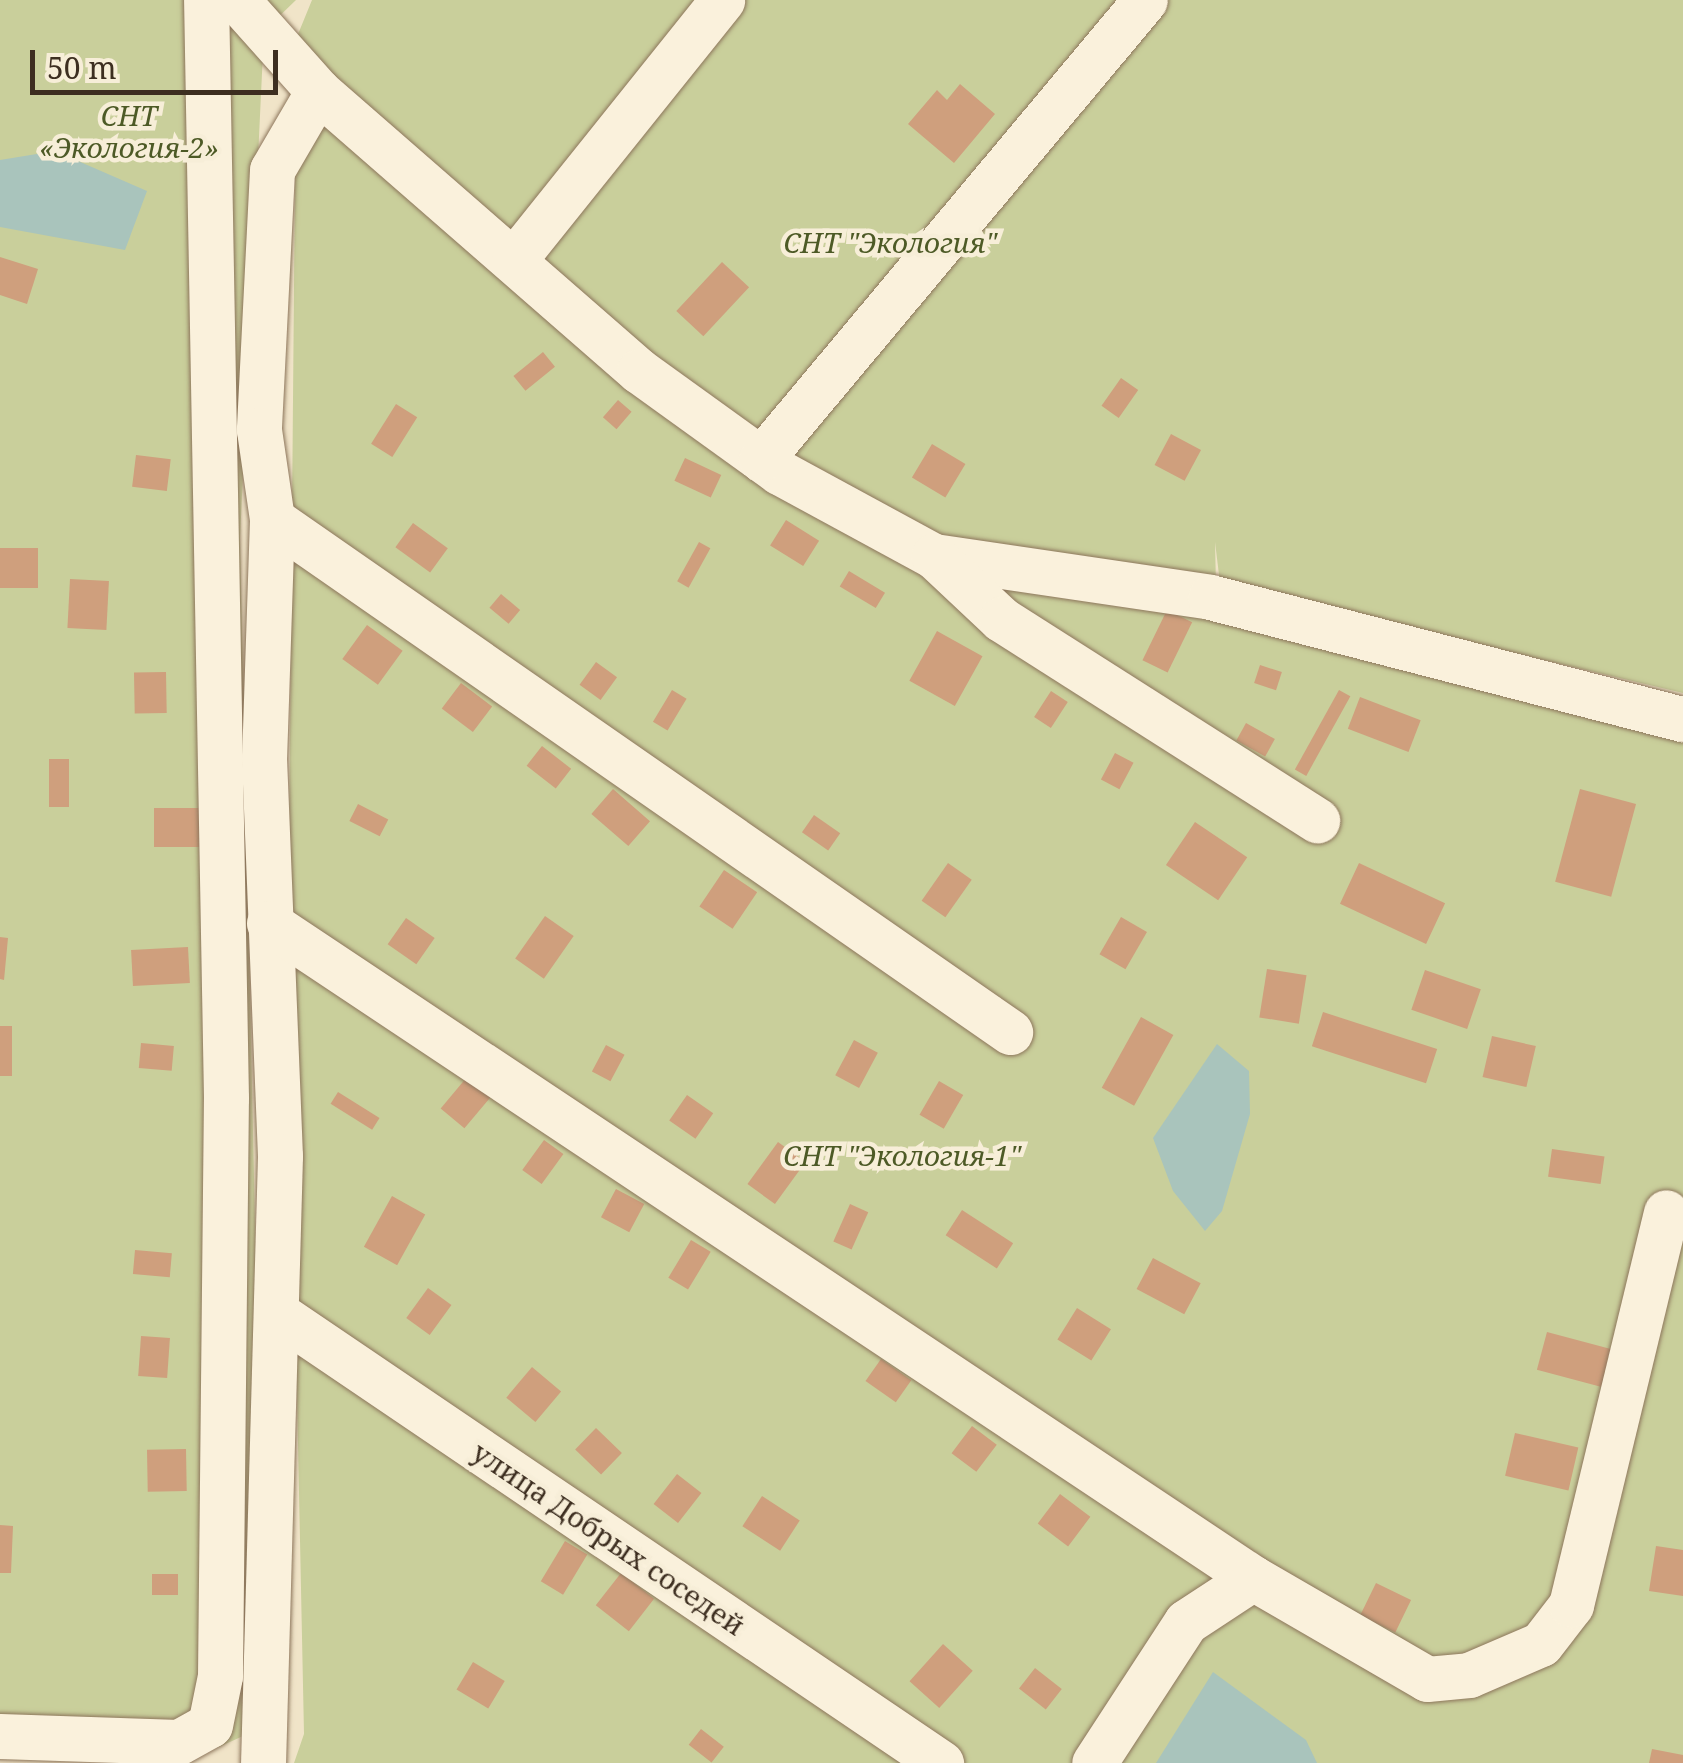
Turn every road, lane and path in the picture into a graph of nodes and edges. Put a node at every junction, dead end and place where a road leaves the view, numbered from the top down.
1 (206, 0) edge
2 (236, 0) edge
3 (722, 0) edge
4 (1145, 0) edge
5 (318, 91) junction
6 (514, 260) junction
7 (761, 459) junction
8 (272, 519) junction
9 (934, 556) junction
10 (1683, 719) edge
11 (1316, 820) dead end
12 (269, 923) junction
13 (1010, 1032) dead end
14 (1666, 1212) dead end
15 (278, 1314) junction
16 (1253, 1578) junction
17 (0, 1736) edge
18 (271, 1760) edge
19 (941, 1763) edge
20 (1094, 1763) edge

1 - 17 street
2 - 5 street
3 - 6 street
4 - 7 street
5 - 6 street
5 - 8 street
6 - 7 street
7 - 9 street
8 - 12 street
8 - 13 street
9 - 10 street
9 - 11 street
12 - 15 street
12 - 16 street
14 - 16 street
15 - 18 street
15 - 19 street, улица Добрых соседей
16 - 20 street

